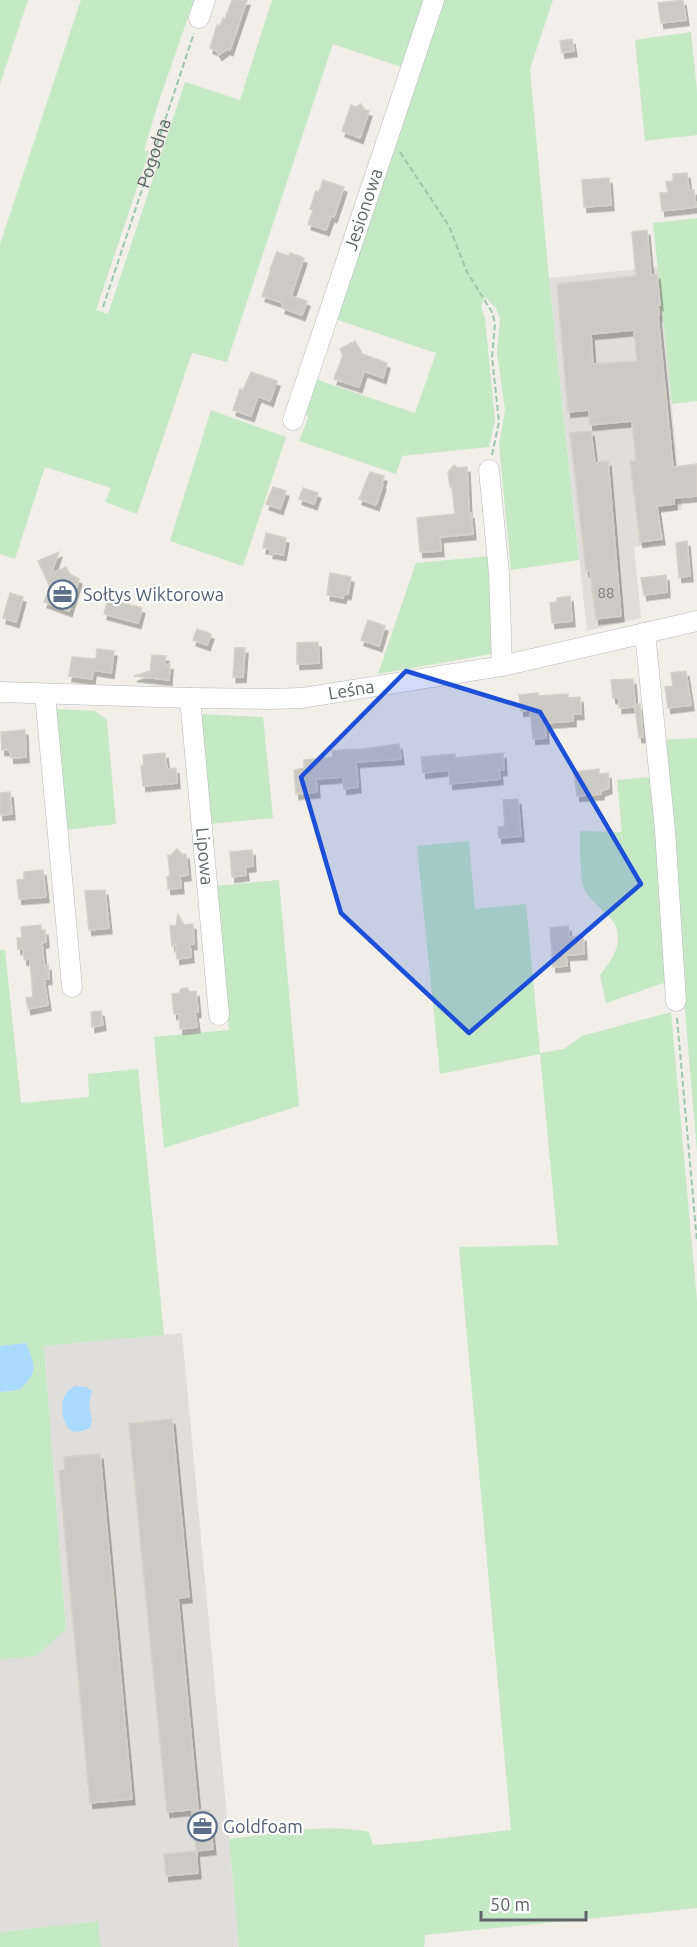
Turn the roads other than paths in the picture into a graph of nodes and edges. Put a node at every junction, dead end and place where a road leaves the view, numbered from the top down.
1 (434, 0) edge
2 (293, 420) dead end
3 (489, 470) road end
4 (697, 621) edge
5 (645, 633) junction
6 (502, 666) junction
7 (0, 692) edge
8 (45, 694) junction
9 (190, 698) junction
10 (72, 987) dead end
11 (676, 1001) road end
12 (219, 1015) dead end

1 - 2 street, Jesionowa
3 - 6 street
4 - 5 street, Leśna
5 - 6 street, Leśna
5 - 11 street
6 - 9 street, Leśna
7 - 8 street, Leśna
8 - 9 street, Leśna
8 - 10 street
9 - 12 street, Lipowa

